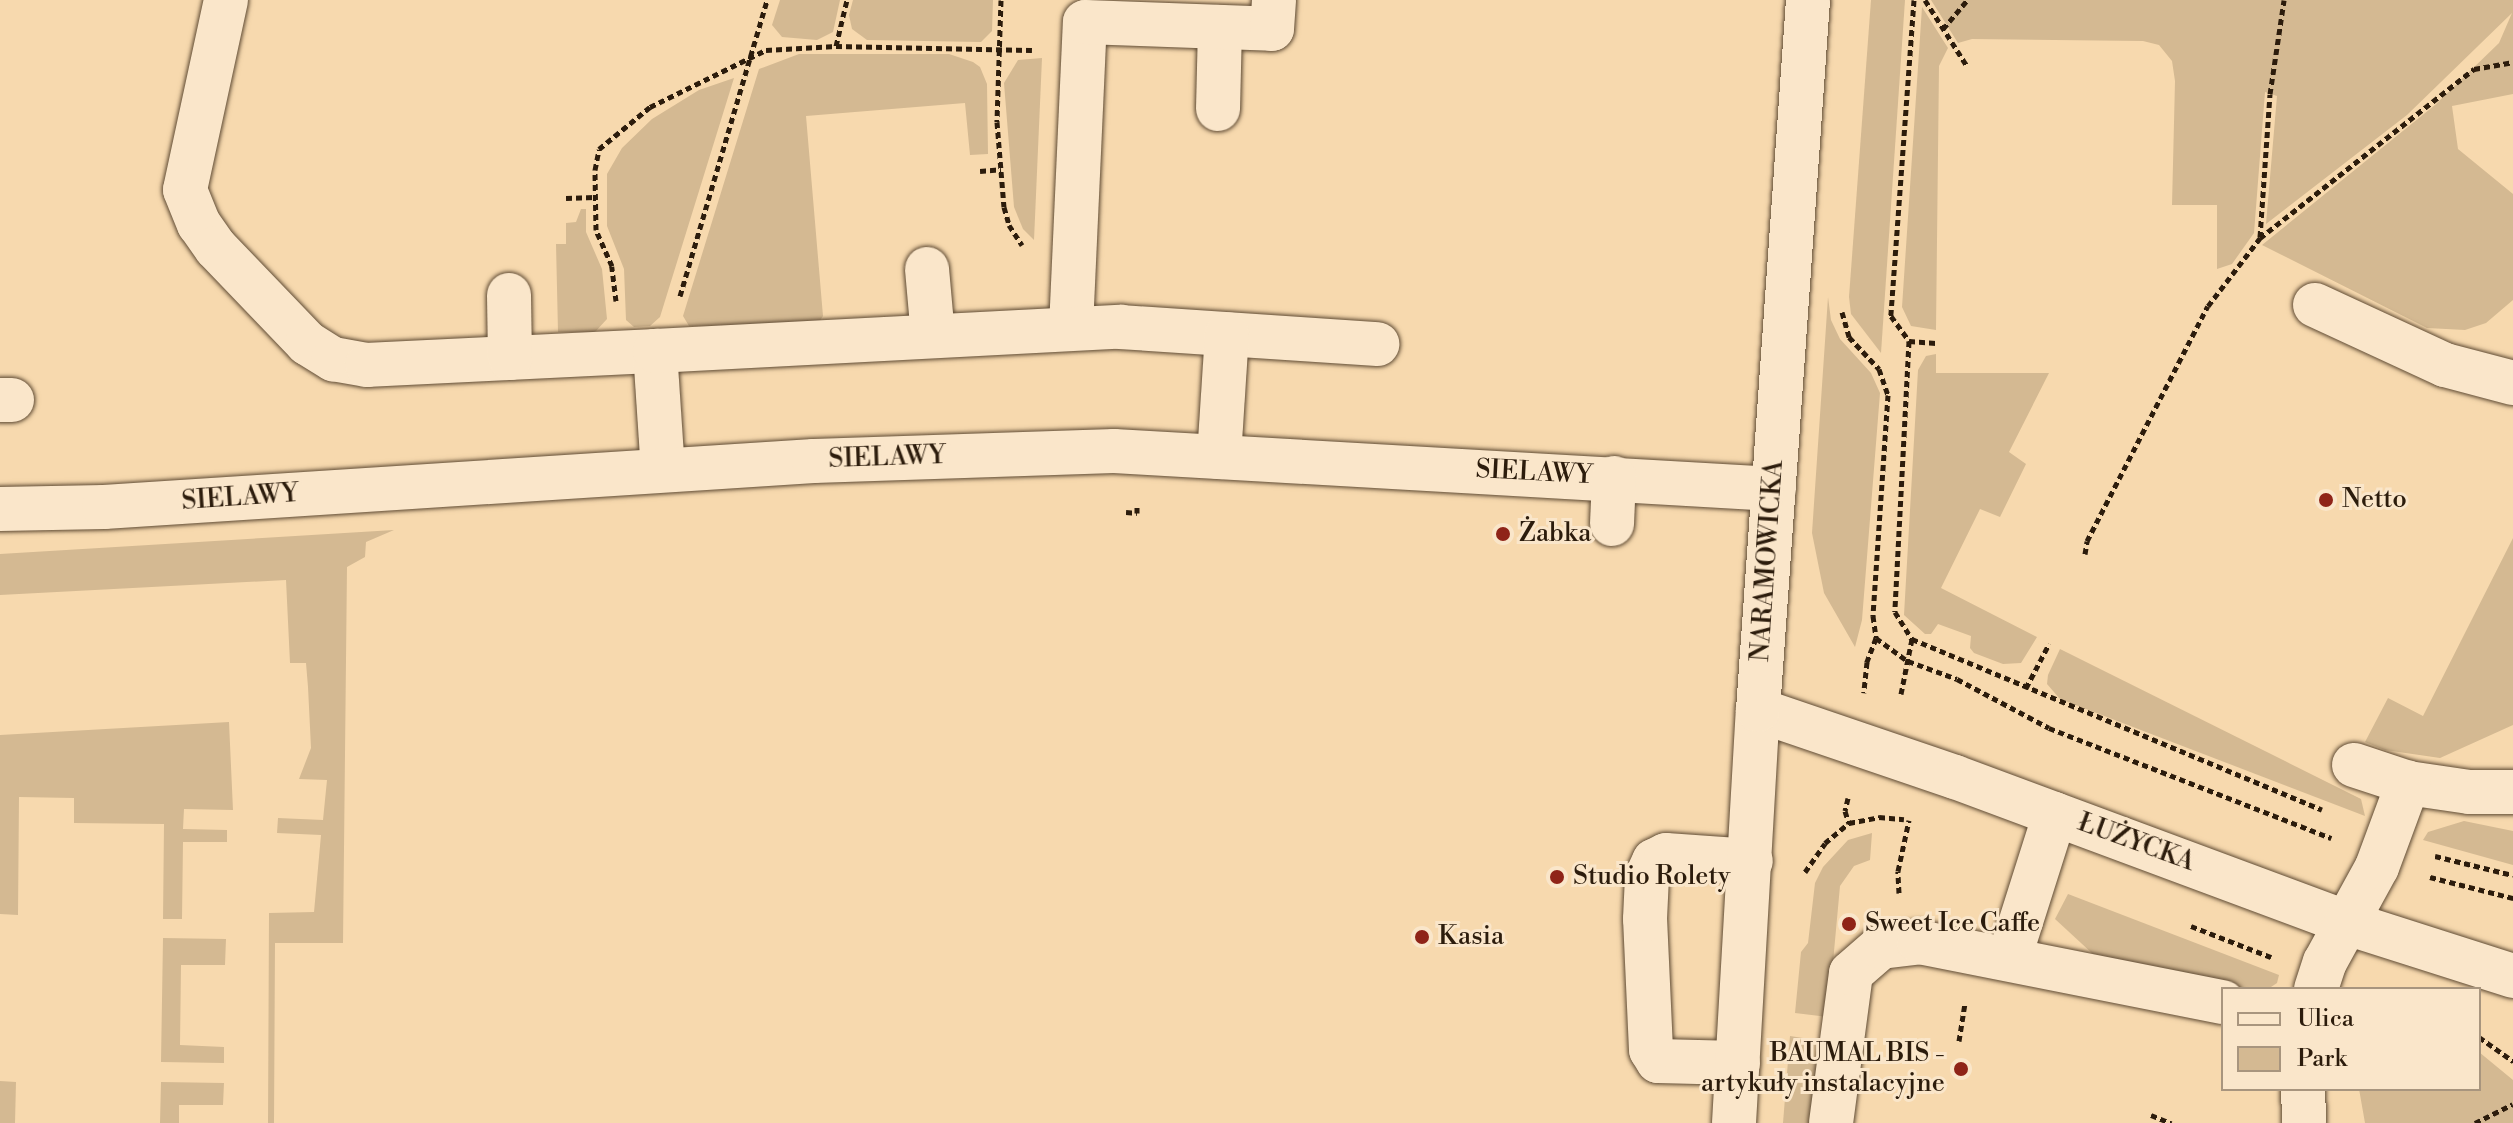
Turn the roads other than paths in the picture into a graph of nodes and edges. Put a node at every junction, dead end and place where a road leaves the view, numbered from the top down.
1 (226, 0) edge
2 (1274, 0) edge
3 (1808, 0) edge
4 (1083, 25) edge
5 (1220, 27) junction
6 (1218, 109) dead end
7 (927, 269) dead end
8 (509, 295) dead end
9 (2315, 305) dead end
10 (1071, 328) junction
11 (1227, 334) junction
12 (933, 336) junction
13 (1377, 344) dead end
14 (646, 352) junction
15 (510, 358) junction
16 (2513, 383) edge
17 (1219, 457) junction
18 (663, 470) junction
19 (1614, 478) junction
20 (1774, 489) junction
21 (0, 509) edge
22 (1612, 524) dead end
23 (1758, 710) junction
24 (2354, 765) dead end
25 (2408, 783) junction
26 (2513, 792) edge
27 (2055, 814) junction
28 (1751, 861) junction
29 (2347, 923) junction
30 (2009, 959) junction
31 (2513, 976) edge
32 (2318, 983) edge
33 (2221, 1002) edge
34 (1738, 1063) junction
35 (2303, 1091) edge
36 (1734, 1123) edge
37 (1831, 1123) edge
38 (2304, 1123) edge

1 - 15 street
2 - 5 street
3 - 20 street, NARAMOWICKA
4 - 5 street
4 - 10 street
5 - 6 street
7 - 12 street
8 - 15 street
9 - 16 street
10 - 11 street
10 - 12 street
11 - 13 street
11 - 17 street
12 - 14 street
14 - 15 street
14 - 18 street
17 - 18 street, SIELAWY
17 - 19 street, SIELAWY
18 - 21 street, SIELAWY
19 - 20 street, SIELAWY
19 - 22 street
20 - 23 street, NARAMOWICKA
23 - 27 street, ŁUŻYCKA
23 - 28 street, NARAMOWICKA
24 - 25 street
25 - 26 street
25 - 29 street
27 - 29 street, ŁUŻYCKA
27 - 30 street
28 - 34 street, NARAMOWICKA
28 - 34 street
29 - 31 street, ŁUŻYCKA
29 - 32 street
30 - 33 street
30 - 37 street
34 - 36 street, NARAMOWICKA
35 - 38 street

